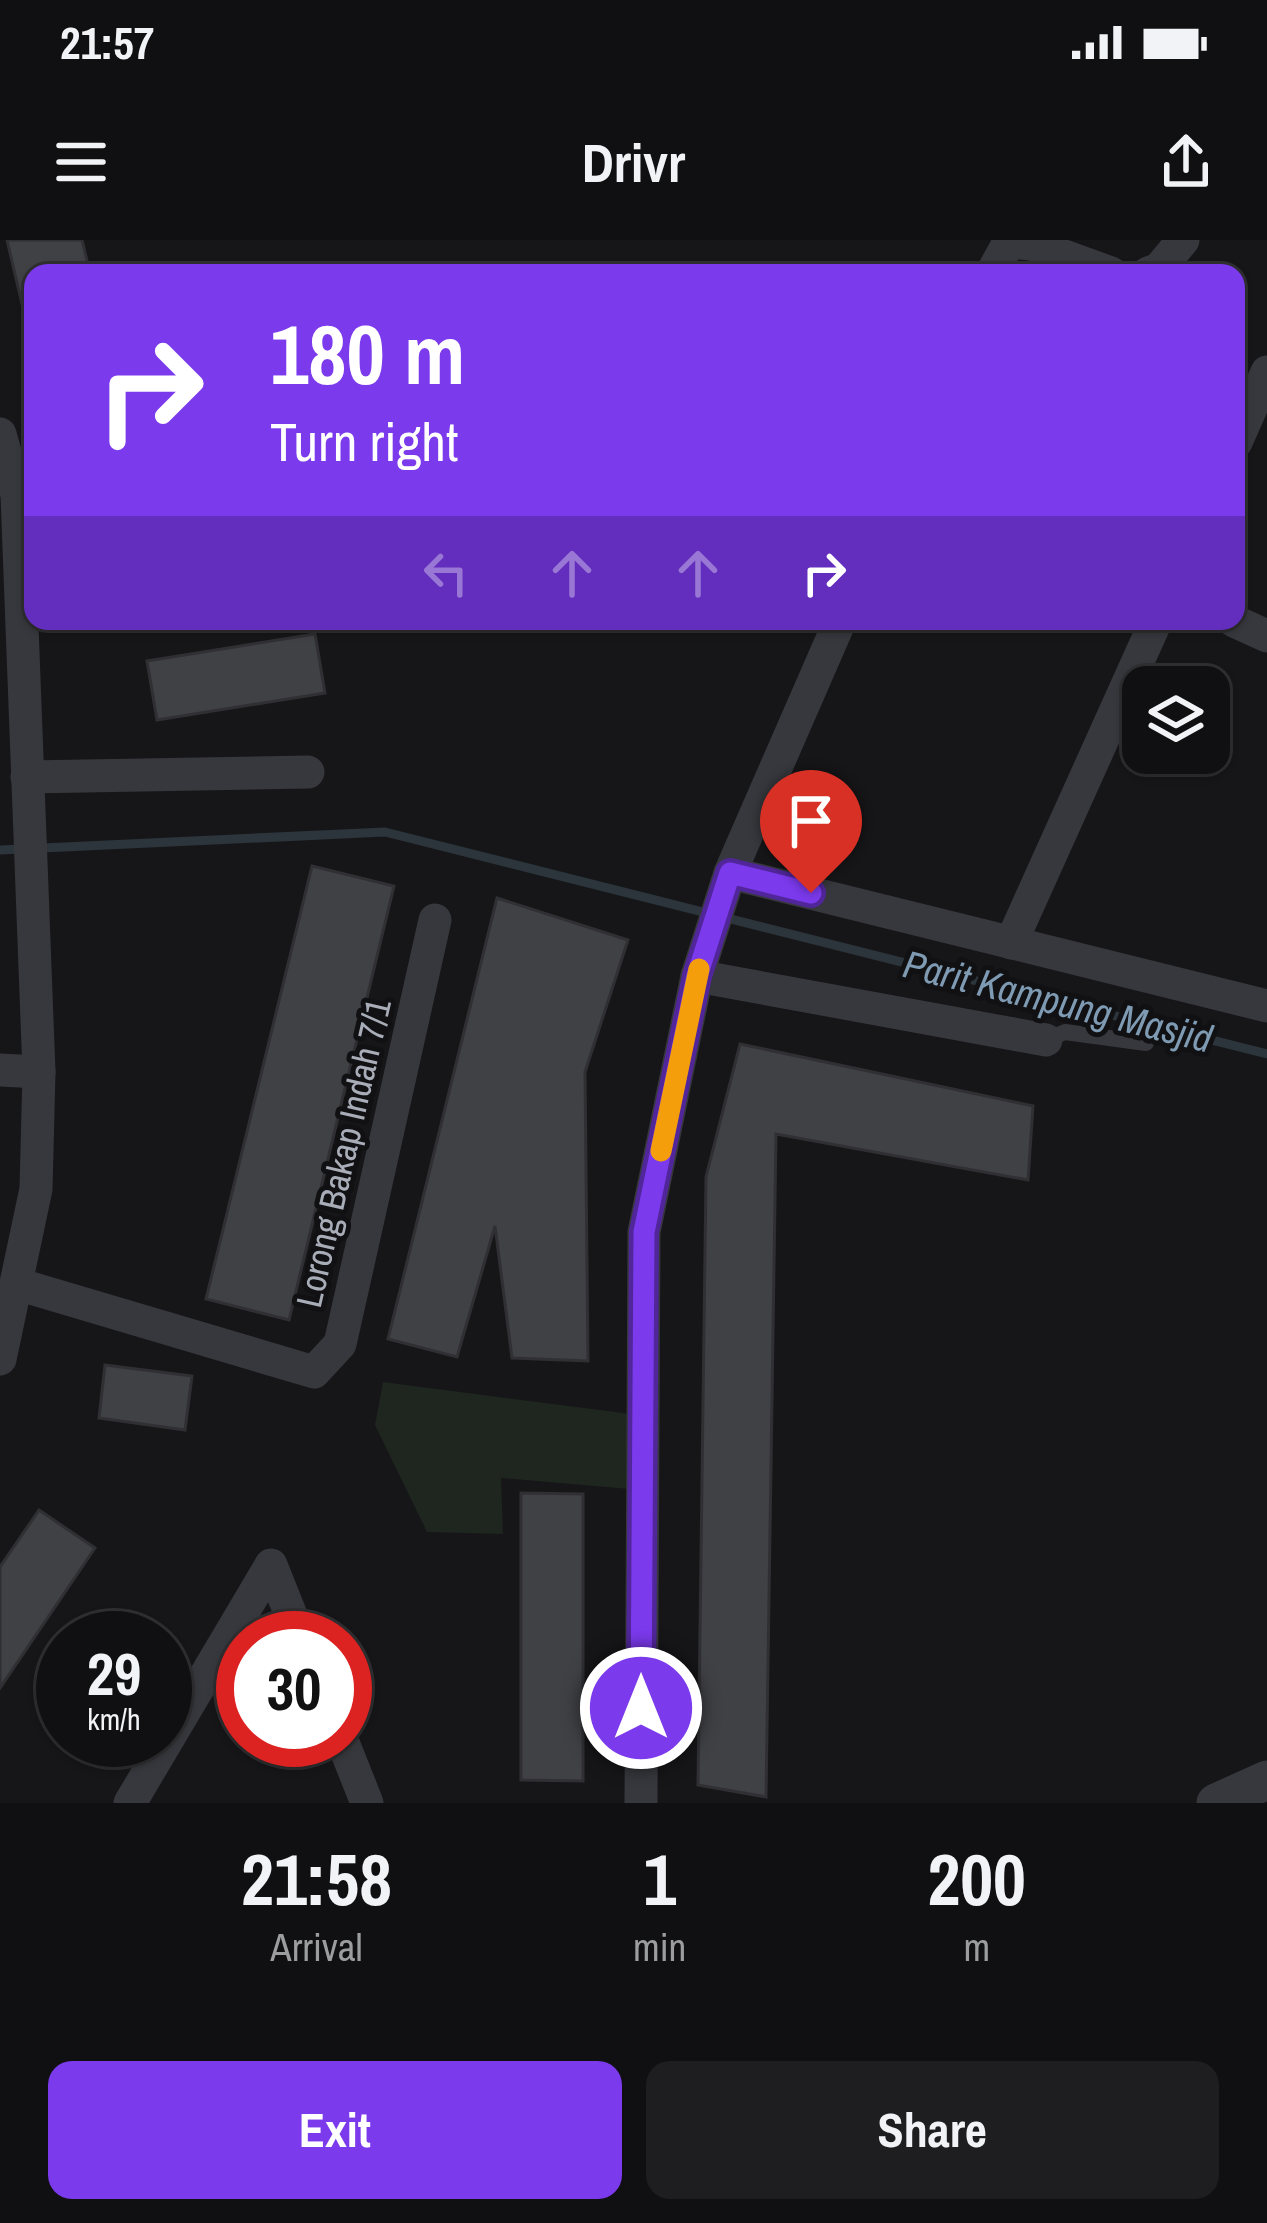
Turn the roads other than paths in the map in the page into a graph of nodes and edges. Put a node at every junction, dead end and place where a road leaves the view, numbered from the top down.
1 (1183, 240) edge
2 (994, 254) edge
3 (1086, 264) edge
4 (1163, 264) edge
5 (1267, 372) edge
6 (1245, 422) edge
7 (0, 434) edge
8 (836, 630) edge
9 (1152, 630) edge
10 (308, 772) dead end
11 (27, 777) junction
12 (727, 884) junction
13 (435, 920) dead end
14 (1011, 943) junction
15 (697, 976) junction
16 (1267, 1006) edge
17 (1046, 1040) joint
18 (1146, 1043) dead end
19 (0, 1070) edge
20 (39, 1072) junction
21 (17, 1285) junction
22 (0, 1359) edge
23 (244, 1611) edge
24 (289, 1611) edge
25 (216, 1658) edge
26 (353, 1767) edge
27 (1267, 1780) edge
28 (130, 1803) edge
29 (367, 1803) edge
30 (641, 1803) edge
31 (1216, 1803) edge

1 - 4 street
2 - 3 street
5 - 6 street
7 - 11 street
8 - 12 street
9 - 14 street
10 - 11 street
11 - 20 street
12 - 14 street
12 - 15 street
13 - 21 street, Lorong Bakap Indah 7/1
14 - 16 street
15 - 17 street
15 - 30 street
17 - 18 lane
19 - 20 street
20 - 21 street
21 - 22 street
23 - 24 street
25 - 28 street
26 - 29 street
27 - 31 street

